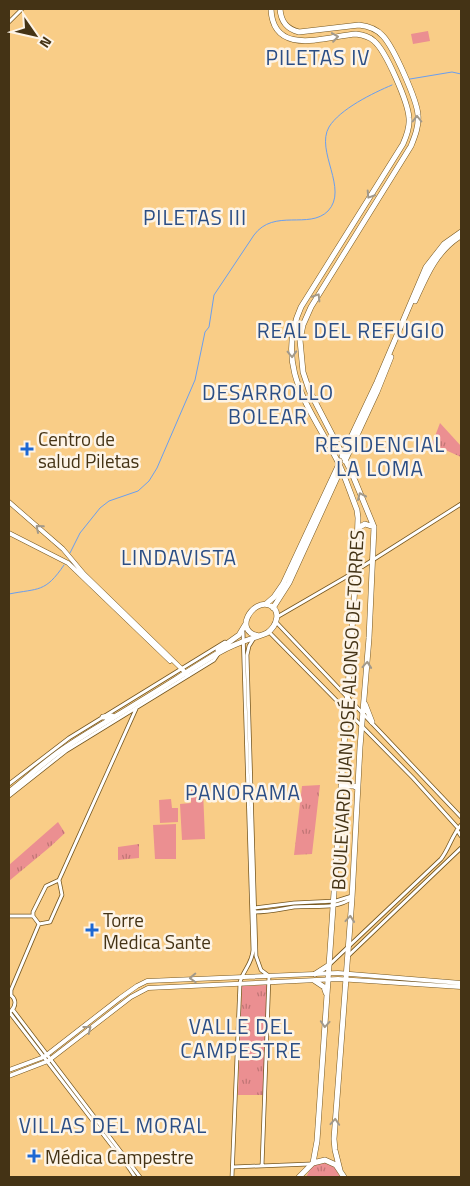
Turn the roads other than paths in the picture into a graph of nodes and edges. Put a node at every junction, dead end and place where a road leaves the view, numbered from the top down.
1 (22, 9) edge
2 (271, 9) edge
3 (280, 9) edge
4 (9, 22) edge
5 (403, 144) junction
6 (410, 148) junction
7 (384, 174) junction
8 (391, 178) junction
9 (461, 234) edge
10 (349, 441) junction
11 (338, 445) junction
12 (349, 452) junction
13 (344, 458) junction
14 (340, 466) junction
15 (351, 471) junction
16 (336, 481) junction
17 (345, 481) junction
18 (9, 502) edge
19 (461, 504) edge
20 (374, 527) junction
21 (358, 528) junction
22 (9, 533) edge
23 (65, 550) junction
24 (60, 557) junction
25 (374, 559) junction
26 (69, 562) junction
27 (356, 571) junction
28 (266, 604) junction
29 (273, 608) junction
30 (277, 620) junction
31 (244, 628) junction
32 (269, 632) junction
33 (256, 637) junction
34 (234, 643) junction
35 (243, 644) junction
36 (184, 673) junction
37 (347, 697) junction
38 (140, 700) junction
39 (365, 701) junction
40 (346, 711) junction
41 (363, 714) junction
42 (112, 716) junction
43 (103, 717) junction
44 (372, 722) junction
45 (362, 727) junction
46 (59, 751) junction
47 (9, 784) edge
48 (341, 786) junction
49 (14, 788) edge
50 (357, 788) junction
51 (9, 792) edge
52 (9, 796) edge
53 (461, 817) edge
54 (459, 828) edge
55 (461, 836) edge
56 (461, 848) edge
57 (429, 874) junction
58 (58, 880) junction
59 (49, 885) junction
60 (62, 890) junction
61 (352, 897) junction
62 (335, 903) junction
63 (254, 910) junction
64 (9, 916) edge
65 (33, 916) junction
66 (48, 922) junction
67 (39, 924) junction
68 (348, 947) junction
69 (347, 956) junction
70 (329, 965) junction
71 (313, 974) junction
72 (269, 976) junction
73 (241, 977) junction
74 (328, 977) junction
75 (346, 977) junction
76 (313, 981) junction
77 (240, 983) junction
78 (268, 983) junction
79 (461, 985) edge
80 (10, 993) edge
81 (327, 995) junction
82 (10, 1012) edge
83 (46, 1055) junction
84 (49, 1060) junction
85 (9, 1070) edge
86 (9, 1076) edge
87 (312, 1164) junction
88 (262, 1166) junction
89 (233, 1167) junction
90 (135, 1170) junction
91 (307, 1170) junction
92 (342, 1174) edge
93 (134, 1177) edge
94 (140, 1177) edge
95 (232, 1177) edge
96 (298, 1177) edge
97 (304, 1177) edge

1 - 4 street
2 -> 5 main road, BOULEVARD JUAN JOSÉ ALONSO DE TORRES
6 -> 3 main road, BOULEVARD JUAN JOSÉ ALONSO DE TORRES
5 - 6 main road
5 - 7 main road, BOULEVARD JUAN JOSÉ ALONSO DE TORRES
6 - 8 main road, BOULEVARD JUAN JOSÉ ALONSO DE TORRES
7 - 8 main road
7 -> 14 main road, BOULEVARD JUAN JOSÉ ALONSO DE TORRES
11 -> 8 main road, BOULEVARD JUAN JOSÉ ALONSO DE TORRES
9 - 10 main road
9 - 12 main road
10 - 11 main road
10 - 13 main road
11 - 13 main road, BOULEVARD JUAN JOSÉ ALONSO DE TORRES
12 - 13 main road
12 - 15 main road
13 - 14 main road
13 - 15 main road, BOULEVARD JUAN JOSÉ ALONSO DE TORRES
14 - 16 main road
14 - 17 main road, BOULEVARD JUAN JOSÉ ALONSO DE TORRES
14 - 28 main road
20 -> 15 main road, BOULEVARD JUAN JOSÉ ALONSO DE TORRES
16 - 17 main road
16 - 29 main road
17 - 21 main road, BOULEVARD JUAN JOSÉ ALONSO DE TORRES
23 -> 18 main road
19 - 25 street
20 - 21 main road
20 - 25 main road, BOULEVARD JUAN JOSÉ ALONSO DE TORRES
21 - 27 main road, BOULEVARD JUAN JOSÉ ALONSO DE TORRES
22 - 24 main road
23 - 24 main road
23 - 26 main road
24 - 26 main road
25 - 27 street
39 -> 25 main road, BOULEVARD JUAN JOSÉ ALONSO DE TORRES
26 - 36 main road
27 - 30 street
27 - 37 main road, BOULEVARD JUAN JOSÉ ALONSO DE TORRES
28 - 29 main road
28 - 31 main road
29 - 30 main road
30 - 32 main road
30 - 37 street
31 - 33 main road
31 - 34 main road
31 - 35 street
32 - 33 main road
32 - 40 street
33 - 35 main road
33 - 63 street
34 - 35 main road
34 - 36 main road
34 - 36 main road
35 - 63 street
36 - 38 main road
36 - 38 street
37 - 40 main road, BOULEVARD JUAN JOSÉ ALONSO DE TORRES
37 - 41 street
38 - 42 main road
38 - 43 street
38 - 46 main road
38 - 58 street
39 - 41 main road, BOULEVARD JUAN JOSÉ ALONSO DE TORRES
39 - 44 main road
40 - 45 street
40 - 48 main road, BOULEVARD JUAN JOSÉ ALONSO DE TORRES
41 - 44 street
41 - 45 main road, BOULEVARD JUAN JOSÉ ALONSO DE TORRES
42 - 43 main road
42 - 46 main road
43 - 46 street
44 - 53 street
45 - 50 main road, BOULEVARD JUAN JOSÉ ALONSO DE TORRES
45 - 54 street
46 - 47 street
46 - 49 main road
46 - 49 street
48 - 50 main road
48 - 62 main road, BOULEVARD JUAN JOSÉ ALONSO DE TORRES
49 - 51 main road
49 - 52 street
50 - 61 main road, BOULEVARD JUAN JOSÉ ALONSO DE TORRES
54 - 55 street
54 - 57 street
56 - 57 street
57 - 68 street
57 - 69 street
58 - 59 street
58 - 60 street
59 - 60 street
59 - 65 street
60 - 66 street
61 - 62 street
68 -> 61 main road, BOULEVARD JUAN JOSÉ ALONSO DE TORRES
62 - 63 street
62 - 70 main road, BOULEVARD JUAN JOSÉ ALONSO DE TORRES
63 - 72 street
63 - 73 street
64 - 65 street
65 - 66 street
65 - 67 street
66 - 67 street
67 - 80 street
68 - 69 main road, BOULEVARD JUAN JOSÉ ALONSO DE TORRES
68 - 70 street
69 - 75 main road, BOULEVARD JUAN JOSÉ ALONSO DE TORRES
70 - 71 main road
70 - 74 main road, BOULEVARD JUAN JOSÉ ALONSO DE TORRES
71 - 72 main road
71 - 74 main road
71 - 76 main road
72 - 73 main road
72 - 78 street
73 - 77 street
73 -> 83 main road
74 - 75 main road
74 - 76 main road
74 - 81 main road, BOULEVARD JUAN JOSÉ ALONSO DE TORRES
75 - 79 main road
92 -> 75 main road, BOULEVARD JUAN JOSÉ ALONSO DE TORRES
76 - 78 main road
76 - 81 main road
77 - 78 main road
84 -> 77 main road
77 - 89 street
78 - 88 street
80 - 82 street
81 -> 87 main road, BOULEVARD JUAN JOSÉ ALONSO DE TORRES
82 - 83 street
83 - 84 street
83 - 85 main road
84 - 86 main road
84 - 90 street
84 - 93 street
87 - 88 street
87 - 91 main road
87 - 92 main road
88 - 89 street
89 - 95 street
90 - 93 street
90 - 94 street
91 - 96 main road
91 - 97 main road

